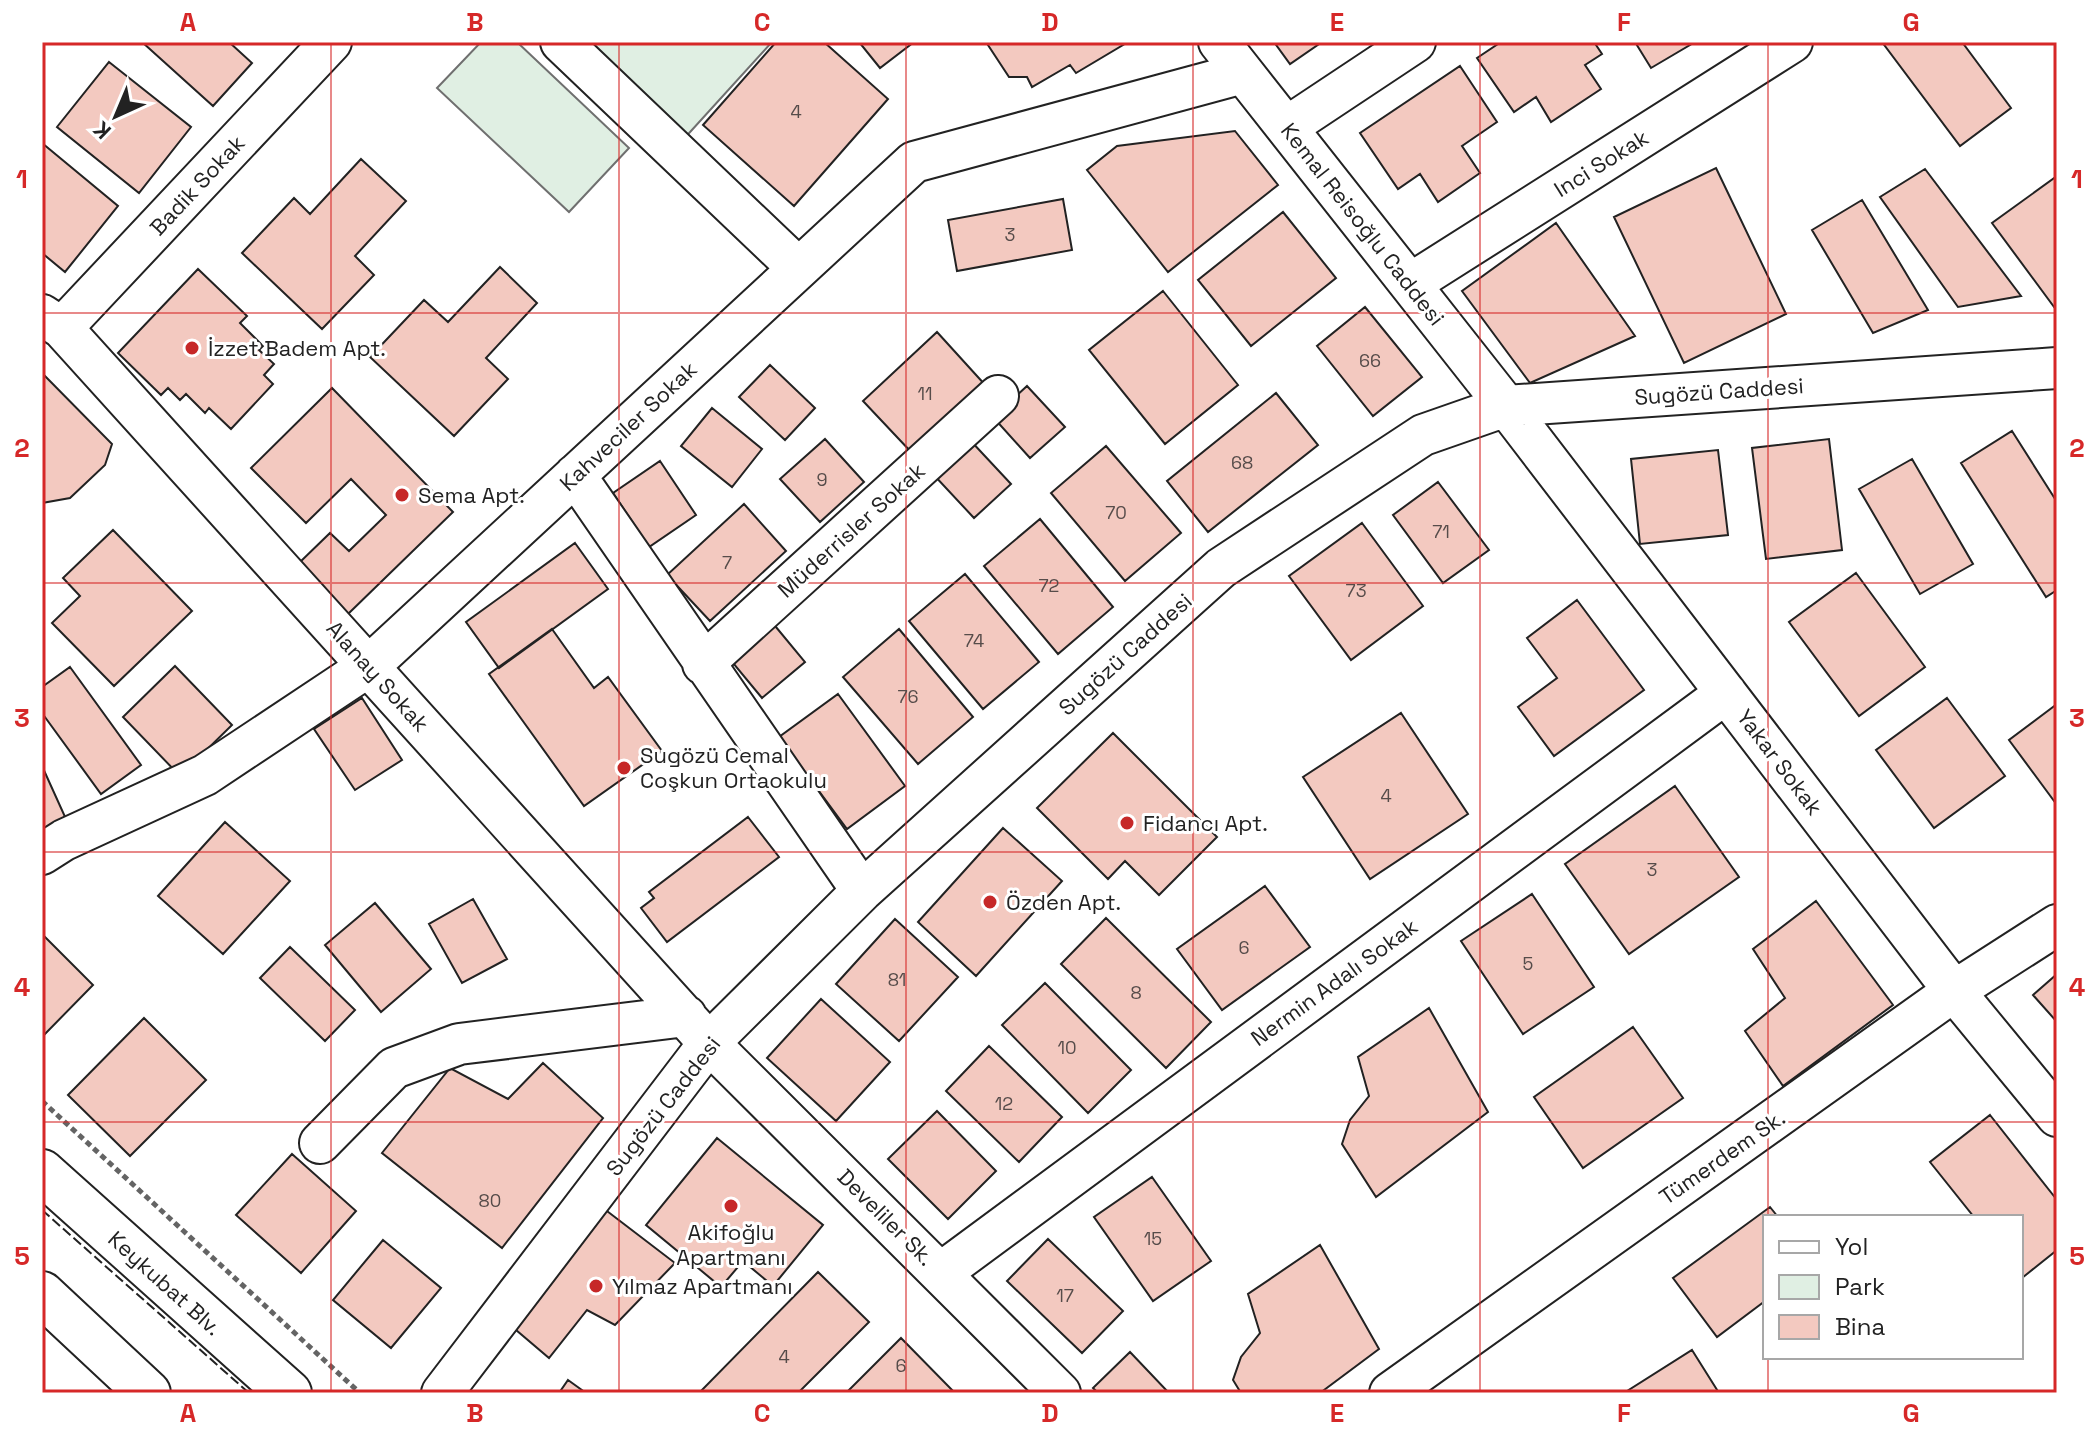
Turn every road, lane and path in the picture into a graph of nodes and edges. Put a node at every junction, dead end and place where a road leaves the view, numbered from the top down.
1 (331, 42) edge
2 (561, 42) edge
3 (1415, 42) edge
4 (1792, 42) edge
5 (1231, 57) edge
6 (1287, 127) junction
7 (798, 268) junction
8 (1410, 284) junction
9 (52, 322) edge
10 (2057, 368) edge
11 (998, 396) dead end
12 (1506, 406) junction
13 (575, 475) junction
14 (703, 664) junction
15 (369, 666) junction
16 (1726, 693) junction
17 (42, 854) edge
18 (862, 891) junction
19 (2057, 925) edge
20 (1954, 991) junction
21 (698, 1029) junction
22 (42, 1101) edge
23 (2057, 1116) edge
24 (320, 1143) dead end
25 (42, 1172) edge
26 (942, 1272) junction
27 (42, 1294) edge
28 (148, 1393) edge
29 (289, 1393) edge
30 (360, 1393) edge
31 (442, 1393) edge
32 (1060, 1393) edge
33 (1390, 1393) edge

1 - 9 street, Badik Sokak
2 - 7 street
3 - 6 street
4 - 8 street, Inci Sokak
5 - 6 street, Kemal Reisoğlu Caddesi
5 - 7 street, Kahveciler Sokak
6 - 8 street, Kemal Reisoğlu Caddesi
7 - 13 street, Kahveciler Sokak
8 - 12 street, Kemal Reisoğlu Caddesi
9 - 15 street, Alanay Sokak
10 - 12 street, Sugözü Caddesi
11 - 14 street, Müderrisler Sokak
12 - 16 street, Yakar Sokak
12 - 18 street, Sugözü Caddesi
13 - 14 street
13 - 15 street, Kahveciler Sokak
14 - 18 street
15 - 17 street, Kahveciler Sokak
15 - 21 street, Alanay Sokak
16 - 20 street, Yakar Sokak
16 - 26 street, Nermin Adalı Sokak
18 - 21 street, Sugözü Caddesi
19 - 20 street, Tümerdem Sk.
20 - 23 street, Yakar Sokak
20 - 33 street, Tümerdem Sk.
21 - 24 street
21 - 26 street, Develiler Sk.
21 - 31 street, Sugözü Caddesi
22 - 30 path
25 - 29 highway, Keykubat Blv.
26 - 32 street, Develiler Sk.
27 - 28 highway

